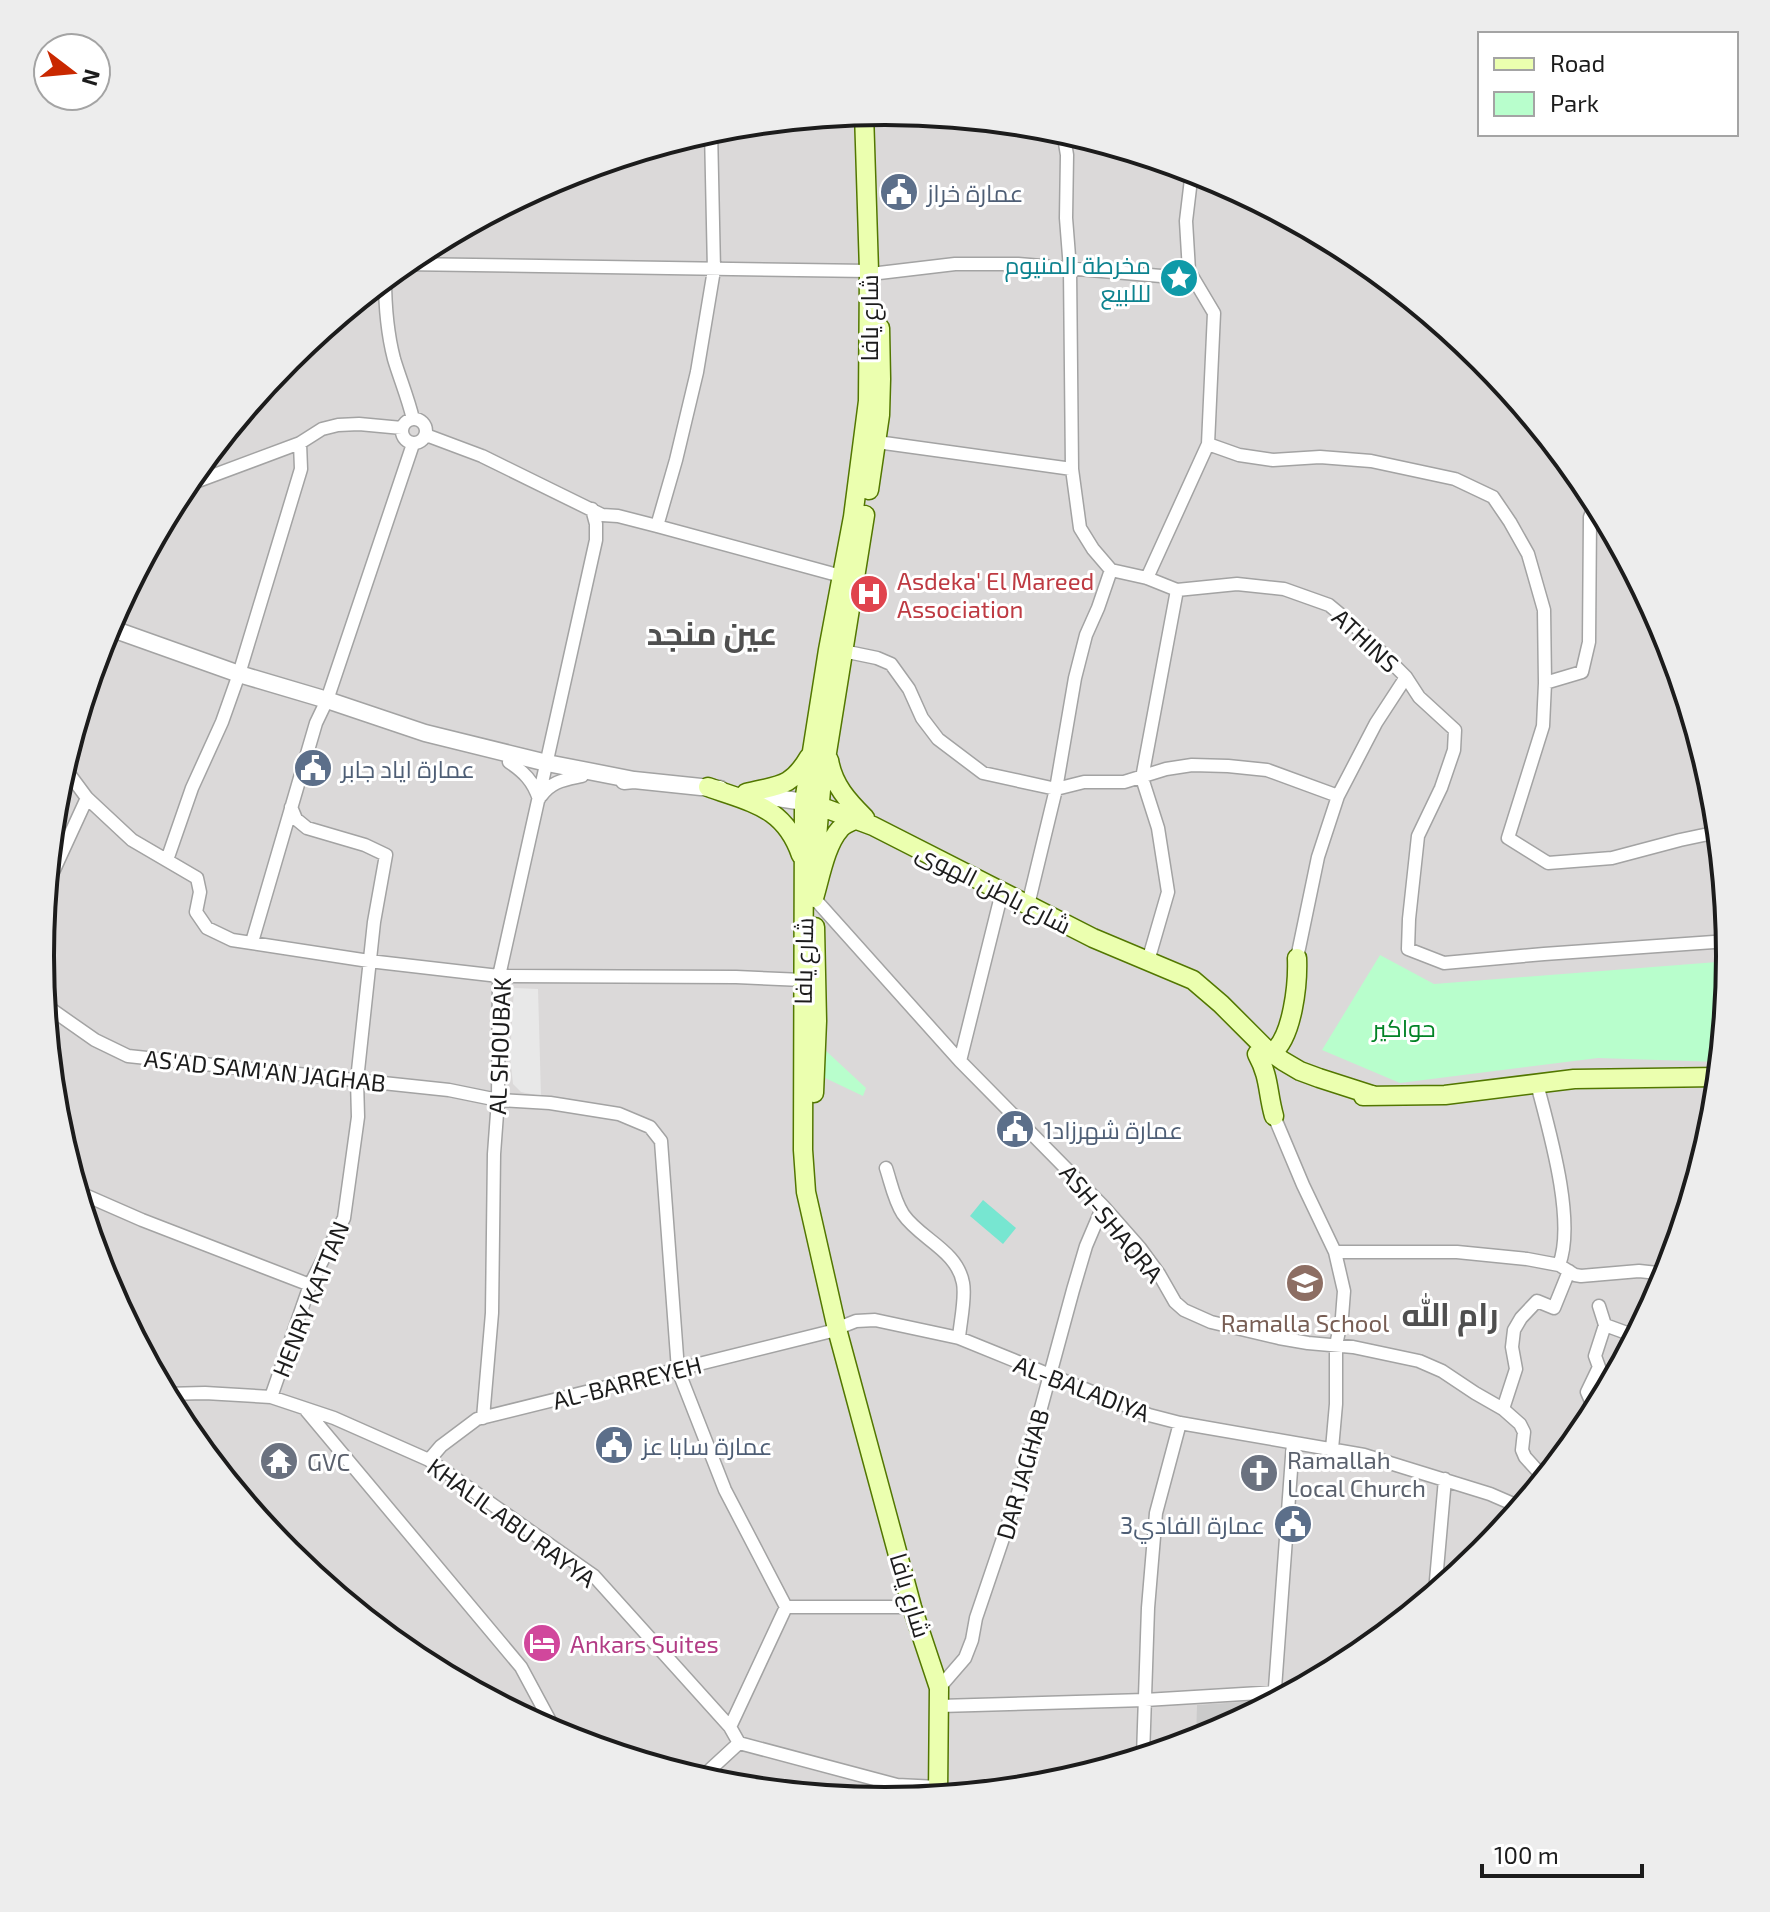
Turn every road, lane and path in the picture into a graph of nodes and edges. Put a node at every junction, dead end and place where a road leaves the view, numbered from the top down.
1 (876, 125) edge
2 (865, 126) edge
3 (711, 144) edge
4 (1065, 145) edge
5 (1191, 183) edge
6 (424, 264) edge
7 (1070, 269) junction
8 (714, 270) junction
9 (1189, 271) junction
10 (874, 272) junction
11 (385, 293) edge
12 (413, 419) junction
13 (402, 428) junction
14 (426, 435) junction
15 (877, 442) junction
16 (300, 443) junction
17 (413, 444) junction
18 (1208, 444) junction
19 (1072, 469) junction
20 (205, 478) edge
21 (592, 509) junction
22 (618, 516) junction
23 (1590, 517) edge
24 (657, 526) junction
25 (596, 540) junction
26 (1111, 570) junction
27 (841, 576) junction
28 (1147, 578) junction
29 (1177, 590) junction
30 (120, 632) edge
31 (843, 651) junction
32 (239, 674) junction
33 (1406, 677) junction
34 (1545, 683) junction
35 (327, 700) junction
36 (425, 733) junction
37 (553, 736) junction
38 (820, 749) junction
39 (509, 762) junction
40 (546, 768) junction
41 (611, 775) junction
42 (582, 776) junction
43 (1142, 778) junction
44 (73, 780) edge
45 (634, 780) junction
46 (708, 787) junction
47 (1056, 789) junction
48 (746, 793) junction
49 (1338, 796) junction
50 (87, 798) junction
51 (539, 799) junction
52 (812, 804) junction
53 (291, 807) junction
54 (865, 822) junction
55 (1707, 834) edge
56 (60, 856) edge
57 (167, 860) junction
58 (804, 863) junction
59 (1002, 892) junction
60 (814, 898) junction
61 (1028, 905) junction
62 (252, 942) junction
63 (1715, 942) edge
64 (1297, 958) junction
65 (369, 961) junction
66 (1148, 961) junction
67 (499, 976) junction
68 (803, 980) junction
69 (56, 1013) edge
70 (1288, 1028) junction
71 (1261, 1047) junction
72 (960, 1061) junction
73 (1294, 1073) junction
74 (1707, 1077) edge
75 (357, 1080) junction
76 (1537, 1084) junction
77 (498, 1100) junction
78 (1274, 1116) junction
79 (886, 1168) dead end
80 (90, 1197) edge
81 (1103, 1206) junction
82 (1335, 1252) junction
83 (1564, 1268) junction
84 (1654, 1273) edge
85 (310, 1285) junction
86 (1599, 1306) dead end
87 (1605, 1325) junction
88 (842, 1327) junction
89 (1626, 1333) edge
90 (959, 1338) junction
91 (1336, 1345) junction
92 (678, 1370) junction
93 (1050, 1377) junction
94 (179, 1394) edge
95 (271, 1397) junction
96 (1589, 1397) edge
97 (305, 1408) junction
98 (1503, 1409) junction
99 (483, 1418) junction
100 (1180, 1423) junction
101 (1293, 1443) junction
102 (1332, 1449) junction
103 (429, 1460) junction
104 (1537, 1470) edge
105 (1445, 1479) junction
106 (1511, 1503) edge
107 (1436, 1578) edge
108 (786, 1607) junction
109 (912, 1607) junction
110 (1275, 1690) edge
111 (944, 1695) junction
112 (1260, 1697) edge
113 (1145, 1700) junction
114 (547, 1715) edge
115 (730, 1727) junction
116 (739, 1743) junction
117 (1143, 1746) edge
118 (711, 1768) edge
119 (942, 1785) edge
120 (904, 1786) edge

1 - 10 main road, شارع يافا
2 - 10 main road, شارع يافا
3 - 8 street
4 - 7 street
5 - 9 street
6 - 8 street
7 - 9 street
7 - 10 street
7 - 19 street
8 - 10 street
8 - 24 street
9 - 18 street
10 - 15 main road, شارع يافا
10 - 27 main road, شارع يافا
11 - 12 street
12 - 13 street
12 - 14 street
13 - 16 street
13 - 17 street
14 - 17 street
14 - 21 street
15 - 19 street
15 - 31 main road, شارع يافا
16 - 20 street
16 - 32 street
17 - 35 street
18 - 28 street
18 - 34 street
19 - 26 street
21 - 22 street
21 - 25 street, AL SHOUBAK
22 - 24 street
22 - 25 street
23 - 34 street
24 - 27 street
25 - 37 street, AL SHOUBAK
26 - 28 street, ATHINS
26 - 47 street
27 - 38 main road, شارع يافا
28 - 29 street, ATHINS
29 - 33 street, ATHINS
29 - 43 street
30 - 32 street
31 - 38 main road, شارع يافا
31 - 47 street
32 - 35 street
32 - 57 street
33 - 49 street
33 - 63 street, ATHINS
34 - 55 street
35 - 36 street
35 - 53 street
36 - 39 street
36 - 40 street
37 - 40 street, AL SHOUBAK
37 - 41 street
38 - 48 main road
38 - 52 main road, شارع يافا
38 - 54 main road
39 - 40 street
39 - 51 street
40 - 41 street
40 - 42 street
40 - 51 street, AL SHOUBAK
41 - 45 street
42 - 45 street
42 - 51 street
43 - 47 street
43 - 49 street
43 - 66 street
44 - 50 street
45 - 46 street
46 - 48 street
46 - 58 main road
47 - 61 street
48 - 52 street
49 - 64 street
50 - 56 street
50 - 57 street
51 - 67 street, AL SHOUBAK
52 - 54 main road, شارع باطن الهوى
52 - 58 main road, شارع يافا
52 - 60 main road, شارع يافا
53 - 62 street
53 - 65 street, HENRY KATTAN
54 - 59 main road, شارع باطن الهوى
54 - 60 main road
57 - 62 street
58 - 68 main road, شارع يافا
59 - 61 main road, شارع باطن الهوى
59 - 72 street
60 - 72 street, ASH-SHAQRA
60 - 88 main road, شارع يافا
61 - 66 main road, شارع باطن الهوى
62 - 65 street
64 - 70 main road
64 - 71 main road
65 - 67 street
65 - 75 street, HENRY KATTAN
66 - 71 main road, شارع باطن الهوى
67 - 68 street
67 - 77 street, AL SHOUBAK
68 - 88 main road, شارع يافا
69 - 75 street, AS'AD SAM'AN JAGHAB
70 - 71 main road
70 - 73 main road
71 - 73 main road
71 - 78 main road
72 - 81 street, ASH-SHAQRA
73 - 76 main road
73 - 78 main road
74 - 76 main road
75 - 77 street, AS'AD SAM'AN JAGHAB
75 - 85 street, HENRY KATTAN
76 - 83 street
77 - 92 street, AS'AD SAM'AN JAGHAB
77 - 99 street, AL SHOUBAK
78 - 82 street
79 - 90 street
80 - 85 street
81 - 91 street, ASH-SHAQRA
81 - 93 street, DAR JAGHAB
82 - 83 street
82 - 91 street
83 - 84 street
83 - 98 street
85 - 95 street, HENRY KATTAN
86 - 87 street
87 - 89 street
87 - 96 street
88 - 90 street, AL-BALADIYA
88 - 92 street, AL-BARREYEH
88 - 109 main road, شارع يافا
88 - 111 main road, شارع يافا
90 - 93 street, AL-BALADIYA
91 - 98 street, ASH-SHAQRA
91 - 102 street
92 - 99 street, AL-BARREYEH
92 - 108 street
93 - 100 street, AL-BALADIYA
93 - 111 street, DAR JAGHAB
94 - 95 street, KHALIL ABU RAYYA
95 - 97 street, KHALIL ABU RAYYA
97 - 103 street, KHALIL ABU RAYYA
97 - 114 street
98 - 104 street, ASH-SHAQRA
99 - 103 street, AL-BARREYEH
100 - 101 street, AL-BALADIYA
100 - 113 street
101 - 102 street, AL-BALADIYA
101 - 110 street
102 - 105 street
103 - 115 street, KHALIL ABU RAYYA
105 - 106 street
105 - 107 street
108 - 109 street
108 - 115 street
109 - 111 main road, شارع يافا
111 - 113 street
111 - 119 main road, شارع يافا
112 - 113 street
113 - 117 street
115 - 116 street, KHALIL ABU RAYYA
116 - 118 street
116 - 120 street

